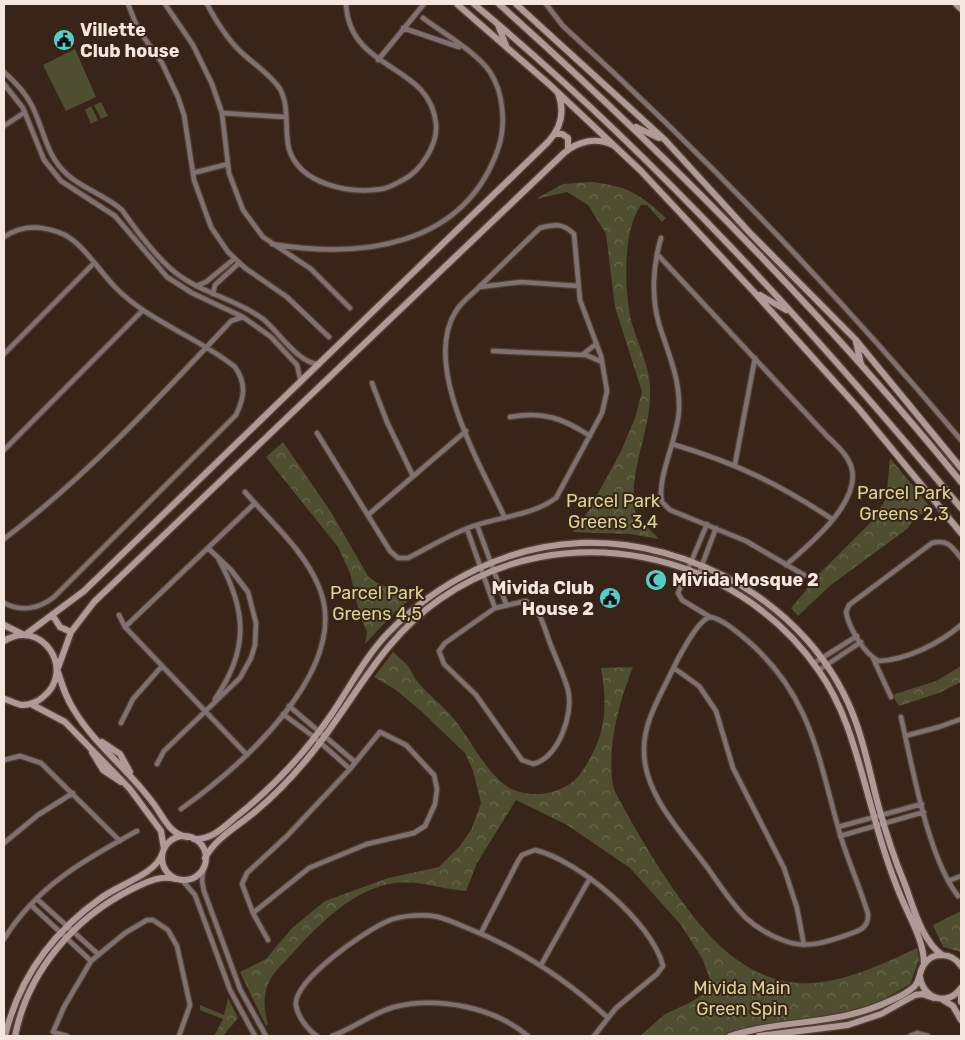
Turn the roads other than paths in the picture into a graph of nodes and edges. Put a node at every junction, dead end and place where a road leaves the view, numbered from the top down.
1 (128, 4) edge
2 (165, 4) edge
3 (207, 4) edge
4 (346, 4) edge
5 (420, 4) edge
6 (424, 4) edge
7 (457, 4) edge
8 (474, 4) edge
9 (499, 4) edge
10 (546, 4) edge
11 (956, 4) edge
12 (519, 5) edge
13 (961, 9) edge
14 (416, 11) junction
15 (423, 18) dead end
16 (498, 24) junction
17 (403, 28) junction
18 (465, 49) junction
19 (507, 49) junction
20 (378, 60) junction
21 (4, 72) edge
22 (4, 84) edge
23 (558, 93) junction
24 (25, 112) junction
25 (222, 113) junction
26 (286, 117) junction
27 (632, 125) junction
28 (4, 126) edge
29 (555, 134) junction
30 (665, 140) junction
31 (613, 145) junction
32 (568, 150) junction
33 (228, 164) junction
34 (193, 173) junction
35 (136, 229) junction
36 (130, 235) junction
37 (4, 237) edge
38 (661, 238) dead end
39 (272, 244) junction
40 (657, 254) junction
41 (234, 258) junction
42 (94, 263) junction
43 (239, 263) junction
44 (196, 286) junction
45 (578, 286) junction
46 (479, 288) junction
47 (754, 292) junction
48 (213, 294) junction
49 (350, 308) dead end
50 (143, 310) junction
51 (792, 313) junction
52 (244, 317) junction
53 (329, 337) dead end
54 (856, 339) junction
55 (596, 344) junction
56 (206, 348) junction
57 (293, 348) junction
58 (493, 351) dead end
59 (4, 354) edge
60 (287, 354) junction
61 (582, 355) junction
62 (755, 358) junction
63 (602, 362) junction
64 (318, 364) junction
65 (861, 365) junction
66 (301, 382) junction
67 (372, 383) dead end
68 (510, 417) dead end
69 (466, 431) junction
70 (317, 433) dead end
71 (590, 436) junction
72 (961, 440) edge
73 (672, 444) junction
74 (4, 450) edge
75 (735, 464) junction
76 (961, 468) edge
77 (413, 476) junction
78 (961, 482) edge
79 (245, 492) dead end
80 (255, 503) junction
81 (961, 508) edge
82 (368, 515) junction
83 (505, 518) junction
84 (832, 519) junction
85 (707, 524) junction
86 (477, 525) junction
87 (716, 528) junction
88 (466, 529) junction
89 (961, 533) edge
90 (4, 539) edge
91 (208, 548) junction
92 (961, 558) edge
93 (218, 559) junction
94 (692, 562) junction
95 (786, 565) junction
96 (702, 566) junction
97 (492, 567) junction
98 (690, 569) junction
99 (482, 571) junction
100 (699, 573) junction
101 (804, 575) dead end
102 (4, 603) edge
103 (506, 604) junction
104 (495, 608) junction
105 (119, 615) dead end
106 (53, 616) junction
107 (710, 617) junction
108 (4, 625) edge
109 (961, 625) edge
110 (125, 627) junction
111 (72, 632) junction
112 (24, 634) junction
113 (857, 636) junction
114 (4, 641) edge
115 (861, 642) junction
116 (873, 658) junction
117 (821, 659) junction
118 (814, 664) junction
119 (825, 665) junction
120 (162, 666) junction
121 (674, 668) junction
122 (58, 670) junction
123 (819, 670) junction
124 (891, 697) dead end
125 (4, 699) edge
126 (14, 702) junction
127 (31, 704) junction
128 (211, 704) junction
129 (4, 705) edge
130 (289, 706) junction
131 (205, 711) junction
132 (283, 714) junction
133 (901, 718) dead end
134 (961, 719) edge
135 (121, 722) dead end
136 (317, 734) junction
137 (905, 736) junction
138 (323, 739) junction
139 (98, 740) junction
140 (91, 748) junction
141 (105, 748) junction
142 (98, 755) junction
143 (247, 755) junction
144 (4, 760) edge
145 (355, 762) junction
146 (156, 764) dead end
147 (350, 769) junction
148 (128, 773) junction
149 (121, 780) junction
150 (72, 793) junction
151 (922, 804) junction
152 (181, 810) dead end
153 (924, 812) junction
154 (878, 816) junction
155 (880, 825) junction
156 (838, 827) junction
157 (137, 831) dead end
158 (4, 834) edge
159 (840, 836) junction
160 (187, 837) junction
161 (9, 838) junction
162 (194, 839) junction
163 (120, 841) junction
164 (4, 843) edge
165 (163, 851) junction
166 (205, 862) junction
167 (961, 876) edge
168 (590, 878) junction
169 (179, 880) junction
170 (948, 881) junction
171 (958, 896) dead end
172 (37, 898) junction
173 (31, 905) junction
174 (253, 913) junction
175 (66, 926) junction
176 (72, 931) junction
177 (60, 932) junction
178 (481, 934) junction
179 (66, 937) junction
180 (4, 939) edge
181 (268, 940) dead end
182 (804, 945) junction
183 (98, 954) junction
184 (945, 955) junction
185 (961, 958) edge
186 (92, 961) junction
187 (924, 964) junction
188 (541, 965) junction
189 (961, 966) edge
190 (920, 977) junction
191 (961, 988) edge
192 (934, 998) junction
193 (942, 1000) junction
194 (961, 1002) edge
195 (608, 1018) junction
196 (961, 1020) edge
197 (52, 1034) edge
198 (313, 1035) edge
199 (5, 1036) edge
200 (15, 1036) edge
201 (67, 1036) edge
202 (179, 1036) edge
203 (255, 1036) edge
204 (266, 1036) edge
205 (332, 1036) edge
206 (528, 1036) edge
207 (594, 1036) edge
208 (730, 1036) edge
209 (759, 1036) edge
210 (911, 1036) edge
211 (928, 1036) edge

1 - 34 street
2 - 25 street
3 - 26 street
4 - 20 street
5 - 14 street
6 - 14 street
7 - 19 street
8 - 16 street
9 - 27 street
10 - 72 street
11 - 13 street
12 - 30 street
14 - 17 street
15 - 18 street
16 - 19 street
16 - 51 street
17 - 18 street
17 - 20 street
18 - 39 street
19 - 23 street
20 - 26 street
21 - 35 street
22 - 24 street
23 - 29 street
23 - 31 street
24 - 28 street
24 - 36 street
25 - 26 street
25 - 33 street
27 - 30 street
27 - 65 street
29 - 32 street
29 - 64 street
30 - 54 street
31 - 32 street
31 - 47 street
32 - 111 street
33 - 34 street
33 - 39 street
34 - 41 street
35 - 36 street
35 - 44 street
36 - 52 street
37 - 42 street
38 - 40 street
39 - 49 street
40 - 62 street
40 - 73 street
41 - 43 street
41 - 44 street
42 - 50 street
42 - 59 street
43 - 48 street
43 - 53 street
44 - 48 street
45 - 46 street
45 - 46 street
45 - 55 street
46 - 69 street
47 - 51 street
47 - 89 street
48 - 57 street
50 - 56 street
50 - 74 street
51 - 81 street
52 - 56 street
52 - 60 street
54 - 65 street
54 - 76 street
55 - 61 street
55 - 63 street
56 - 90 street
56 - 102 street
57 - 60 street
57 - 64 street
58 - 61 street
60 - 66 street
61 - 63 street
62 - 75 street
62 - 84 street
63 - 71 street
64 - 66 street
65 - 78 street
66 - 106 street
67 - 77 street
68 - 71 street
69 - 77 street
69 - 83 street
70 - 82 street
71 - 83 street
73 - 75 street
73 - 85 street
75 - 84 street
77 - 82 street
79 - 80 street
80 - 91 street
80 - 130 street
82 - 88 street
83 - 86 street
84 - 95 street
85 - 87 street
85 - 94 street
86 - 88 street
86 - 97 street
87 - 95 street
87 - 96 street
88 - 99 street
91 - 93 street
91 - 110 street
92 - 113 street
93 - 128 street
93 - 128 street
94 - 96 street
94 - 97 street
94 - 98 street
95 - 101 street
96 - 100 street
96 - 117 street
97 - 98 street
97 - 99 street
97 - 103 street
98 - 100 street
98 - 107 street
99 - 104 street
99 - 136 street
99 - 138 street
100 - 118 street
103 - 104 street
103 - 104 street
105 - 110 street
106 - 111 street
106 - 112 street
107 - 121 street
107 - 156 street
108 - 112 street
109 - 116 street
110 - 120 street
111 - 122 street
112 - 114 street
112 - 122 street
113 - 115 street
113 - 117 street
115 - 116 street
115 - 119 street
116 - 124 street
117 - 118 street
117 - 119 street
118 - 123 street
119 - 123 street
119 - 154 street
120 - 131 street
120 - 135 street
121 - 182 street
121 - 182 street
122 - 127 street
122 - 139 street
123 - 154 street
125 - 126 street
126 - 127 street
126 - 129 street
127 - 140 street
128 - 131 street
130 - 132 street
130 - 136 street
131 - 143 street
131 - 146 street
132 - 136 street
132 - 143 street
133 - 137 street
134 - 137 street
136 - 138 street
136 - 162 street
137 - 151 street
138 - 145 street
138 - 147 street
138 - 166 street
139 - 141 street
139 - 148 street
140 - 142 street
140 - 149 street
141 - 142 street
141 - 148 street
142 - 149 street
143 - 152 street
144 - 150 street
145 - 147 street
145 - 174 street
147 - 174 street
148 - 149 street
148 - 160 street
149 - 165 street
150 - 161 street
150 - 163 street
151 - 153 street
151 - 154 street
153 - 155 street
153 - 170 street
154 - 155 street
154 - 156 street
155 - 159 street
155 - 184 street
155 - 187 street
156 - 159 street
157 - 163 street
158 - 161 street
159 - 182 street
160 - 162 street
160 - 165 street
161 - 164 street
162 - 166 street
163 - 172 street
165 - 169 street
165 - 175 street
166 - 169 street
166 - 204 street
167 - 170 street
168 - 178 street
168 - 188 street
168 - 195 street
169 - 176 street
169 - 203 street
170 - 171 street
172 - 173 street
172 - 175 street
173 - 177 street
173 - 180 street
174 - 181 street
175 - 176 street
175 - 177 street
176 - 179 street
176 - 183 street
177 - 179 street
177 - 199 street
178 - 188 street
178 - 198 street
179 - 186 street
179 - 200 street
183 - 186 street
183 - 202 street
184 - 185 street
184 - 187 street
184 - 189 street
186 - 197 street
187 - 190 street
188 - 195 street
190 - 192 street
190 - 208 street
191 - 193 street
191 - 194 street
192 - 193 street
192 - 209 street
193 - 196 street
195 - 207 street
197 - 201 street
205 - 206 street
210 - 211 street

